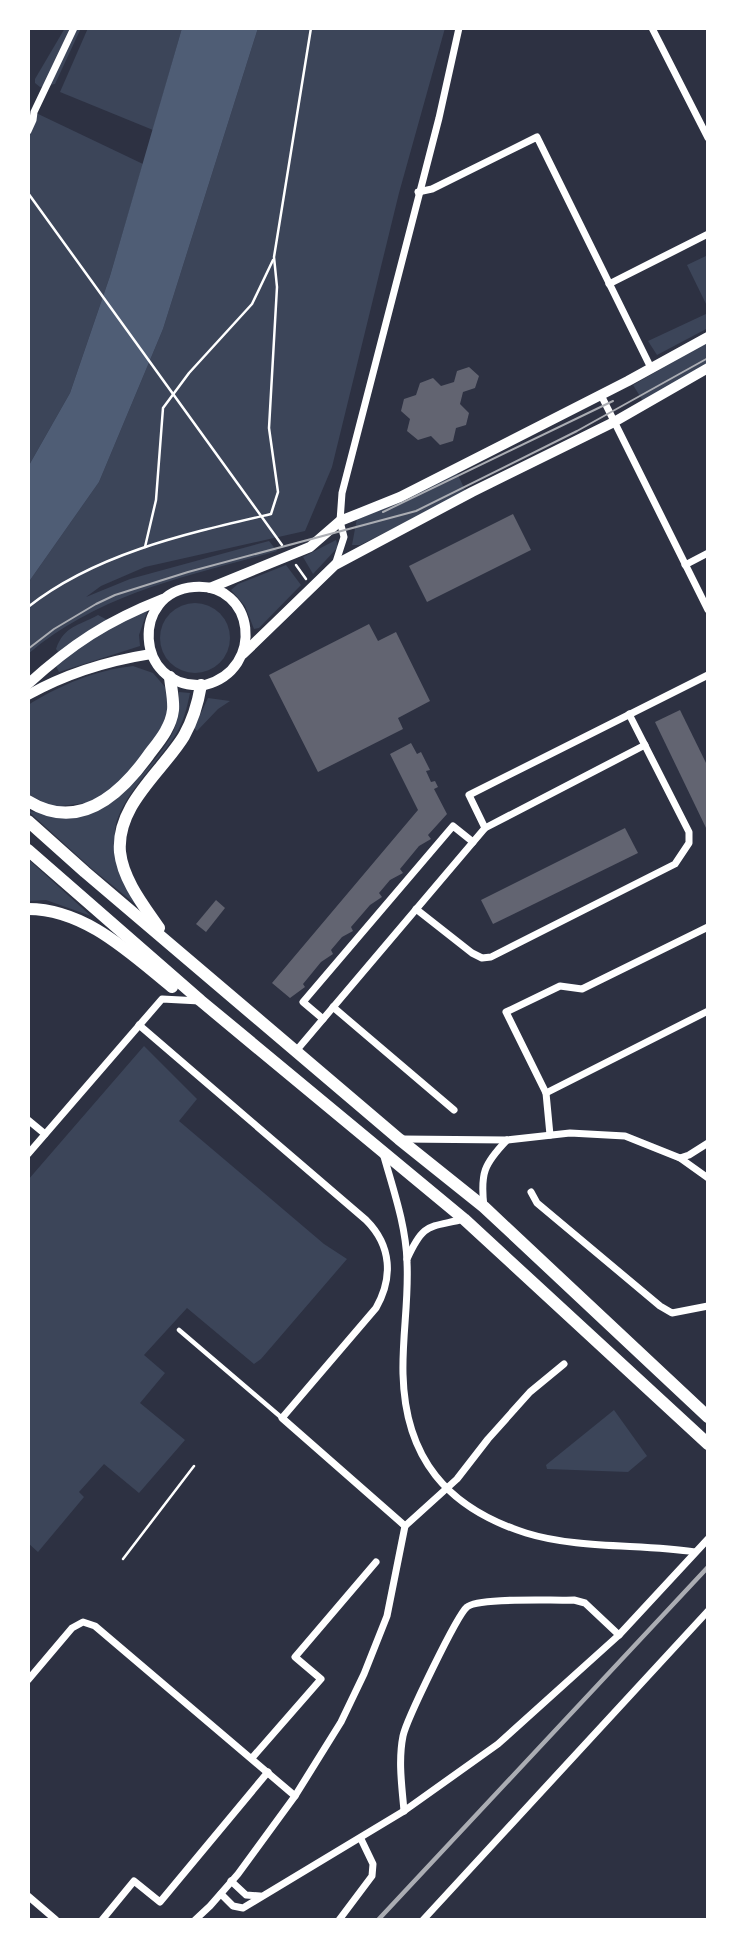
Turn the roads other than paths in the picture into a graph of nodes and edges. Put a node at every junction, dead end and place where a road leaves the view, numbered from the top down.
1 (74, 28) edge
2 (459, 28) edge
3 (652, 28) edge
4 (28, 103) edge
5 (33, 112) junction
6 (28, 131) edge
7 (708, 138) edge
8 (418, 191) junction
9 (708, 234) edge
10 (610, 284) junction
11 (708, 337) edge
12 (651, 368) junction
13 (708, 368) edge
14 (601, 395) junction
15 (614, 422) junction
16 (340, 521) junction
17 (708, 552) edge
18 (335, 565) junction
19 (685, 565) junction
20 (210, 588) junction
21 (166, 598) junction
22 (708, 610) edge
23 (152, 654) junction
24 (243, 654) junction
25 (708, 675) edge
26 (170, 677) junction
27 (28, 684) edge
28 (203, 685) junction
29 (28, 695) edge
30 (629, 715) junction
31 (645, 745) junction
32 (28, 801) edge
33 (28, 821) edge
34 (485, 828) junction
35 (473, 842) junction
36 (28, 850) edge
37 (28, 909) edge
38 (416, 909) junction
39 (708, 927) edge
40 (169, 943) junction
41 (201, 1001) junction
42 (332, 1007) junction
43 (708, 1011) edge
44 (323, 1019) junction
45 (139, 1025) junction
46 (296, 1051) junction
47 (546, 1093) junction
48 (454, 1110) dead end
49 (28, 1120) edge
50 (45, 1134) junction
51 (550, 1135) junction
52 (400, 1139) junction
53 (507, 1140) junction
54 (708, 1143) edge
55 (383, 1152) junction
56 (28, 1154) edge
57 (680, 1158) junction
58 (708, 1178) edge
59 (531, 1192) dead end
60 (484, 1207) junction
61 (464, 1219) junction
62 (407, 1260) junction
63 (708, 1306) edge
64 (179, 1330) dead end
65 (564, 1364) dead end
66 (708, 1417) edge
67 (282, 1418) junction
68 (708, 1444) edge
69 (446, 1489) junction
70 (405, 1526) junction
71 (708, 1539) edge
72 (695, 1552) junction
73 (376, 1562) dead end
74 (708, 1611) edge
75 (619, 1635) junction
76 (28, 1680) edge
77 (252, 1758) junction
78 (268, 1772) junction
79 (295, 1796) junction
80 (404, 1811) junction
81 (360, 1839) junction
82 (232, 1881) junction
83 (221, 1894) junction
84 (264, 1895) junction
85 (31, 1899) edge
86 (28, 1908) edge
87 (55, 1920) edge
88 (102, 1920) edge
89 (195, 1920) edge
90 (339, 1920) edge
91 (423, 1920) edge

1 - 5 street
2 - 8 street
3 - 7 street
4 - 5 street
5 - 6 street
8 - 10 street
8 - 16 street
9 - 10 street
10 - 12 street
11 - 12 street
12 - 14 street
13 - 15 street
14 - 15 street
14 - 16 street
15 - 18 street
15 - 19 street
16 - 18 street
16 - 20 street
17 - 19 street
18 - 24 street
19 - 22 street
20 - 21 street
20 - 24 street
21 - 23 street
21 - 27 street
23 - 26 street
23 - 29 street
24 - 28 street
25 - 30 street
26 - 28 street
26 - 32 main road
28 - 40 main road
30 - 31 street
30 - 34 street
31 - 34 street
31 - 38 street
33 - 40 main road
34 - 35 street
35 - 38 street
35 - 44 street
36 - 41 main road
37 - 41 main road
38 - 42 street
39 - 47 street
40 - 46 main road
41 - 45 street
41 - 55 main road
42 - 44 street
42 - 48 street
43 - 47 street
44 - 46 street
45 - 50 street
45 - 67 street
46 - 52 main road
47 - 51 street
49 - 50 street
50 - 56 street
51 - 53 street
51 - 57 street
52 - 53 street
52 - 60 main road
53 - 60 street
54 - 57 street
55 - 61 main road
55 - 62 street
57 - 58 street
59 - 63 street
60 - 66 main road
61 - 62 street
61 - 68 main road
62 - 69 street
64 - 67 lane
65 - 69 street
67 - 70 street
69 - 70 street
69 - 72 street
70 - 79 street
71 - 72 street
72 - 75 street
73 - 77 street
74 - 91 street
75 - 80 street
75 - 80 street
76 - 77 street
77 - 78 street
78 - 79 street
78 - 88 street
79 - 82 street
80 - 81 street
81 - 84 street
81 - 90 street
82 - 83 street
82 - 84 street
83 - 84 street
83 - 89 street
85 - 86 street
85 - 87 street

